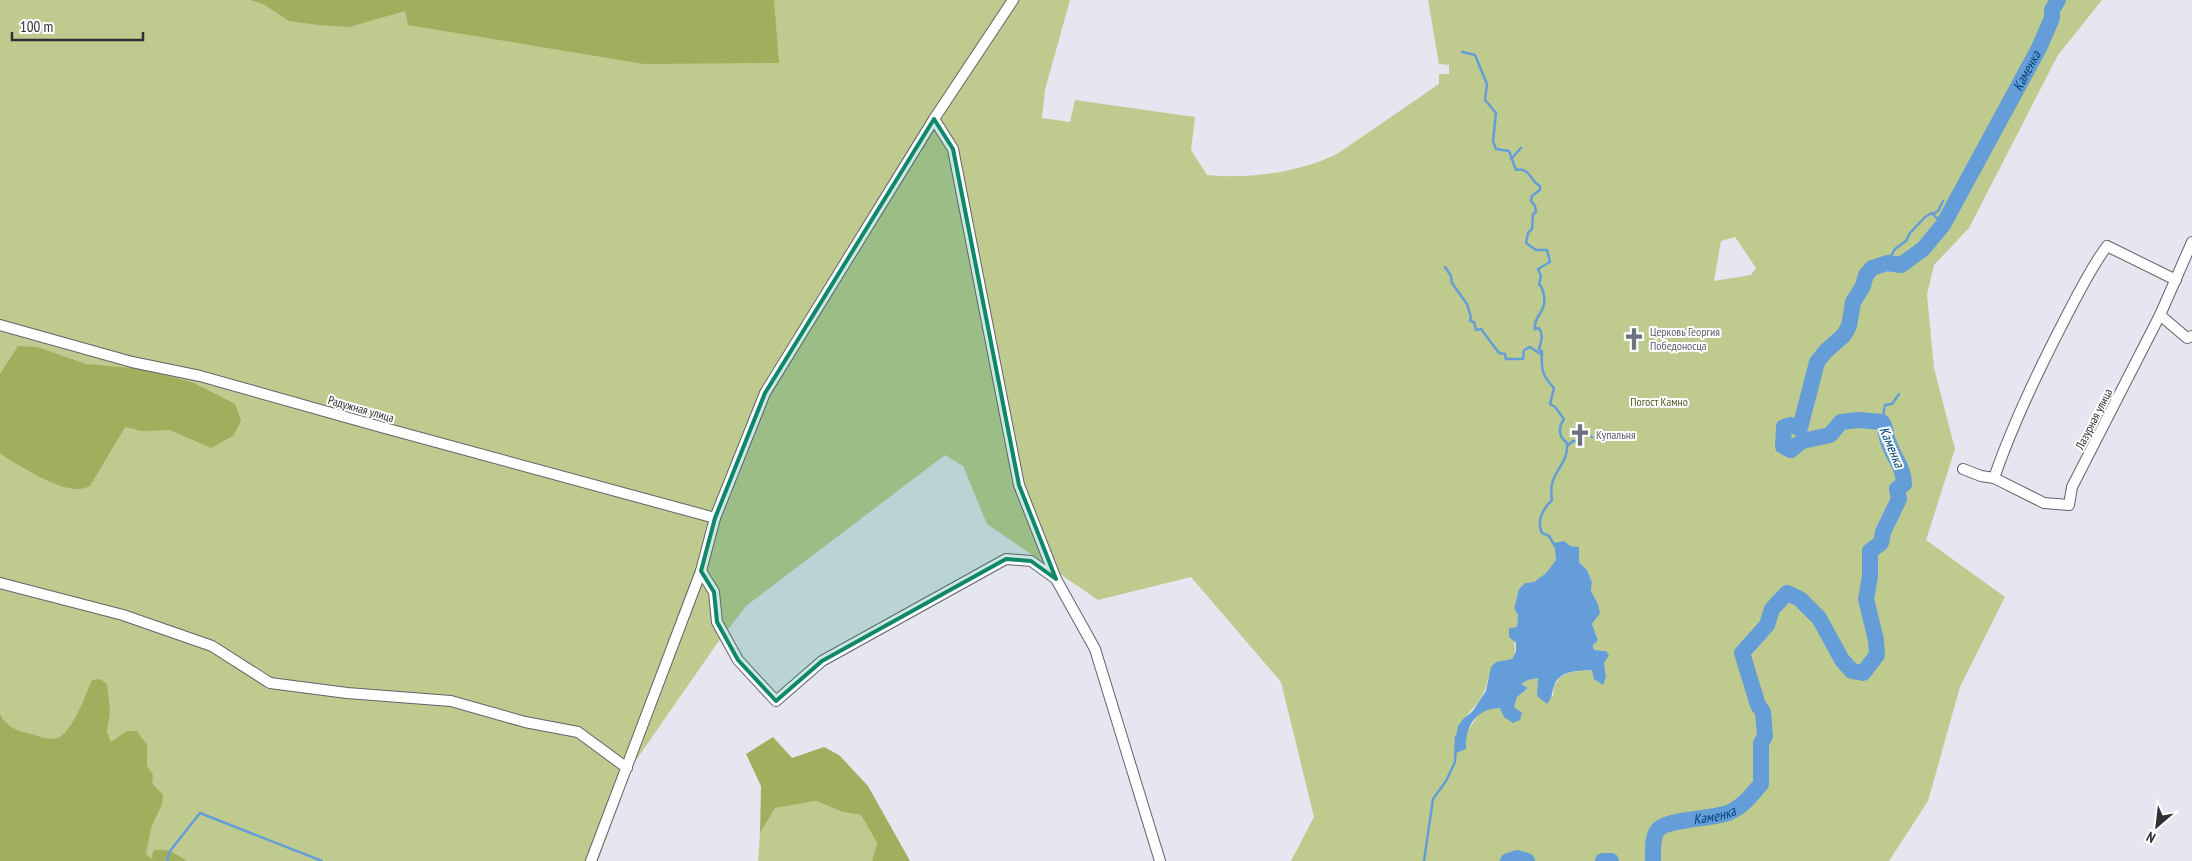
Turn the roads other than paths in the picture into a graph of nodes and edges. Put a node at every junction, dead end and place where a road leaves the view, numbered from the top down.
1 (1013, 0) edge
2 (934, 119) junction
3 (2192, 242) edge
4 (2176, 280) junction
5 (2160, 315) junction
6 (0, 325) edge
7 (2192, 336) edge
8 (1963, 469) dead end
9 (1994, 478) junction
10 (716, 518) junction
11 (701, 570) junction
12 (1056, 579) junction
13 (0, 582) edge
14 (627, 768) junction
15 (590, 861) edge
16 (1160, 861) edge

1 - 2 street
2 - 10 street
2 - 12 street
3 - 4 street, Лазурная улица
4 - 5 street, Лазурная улица
4 - 9 street
5 - 7 street
5 - 9 street, Лазурная улица
6 - 10 street, Радужная улица
8 - 9 street, Лазурная улица
10 - 11 street
11 - 12 street
11 - 14 street
12 - 16 street
13 - 14 street
14 - 15 street

